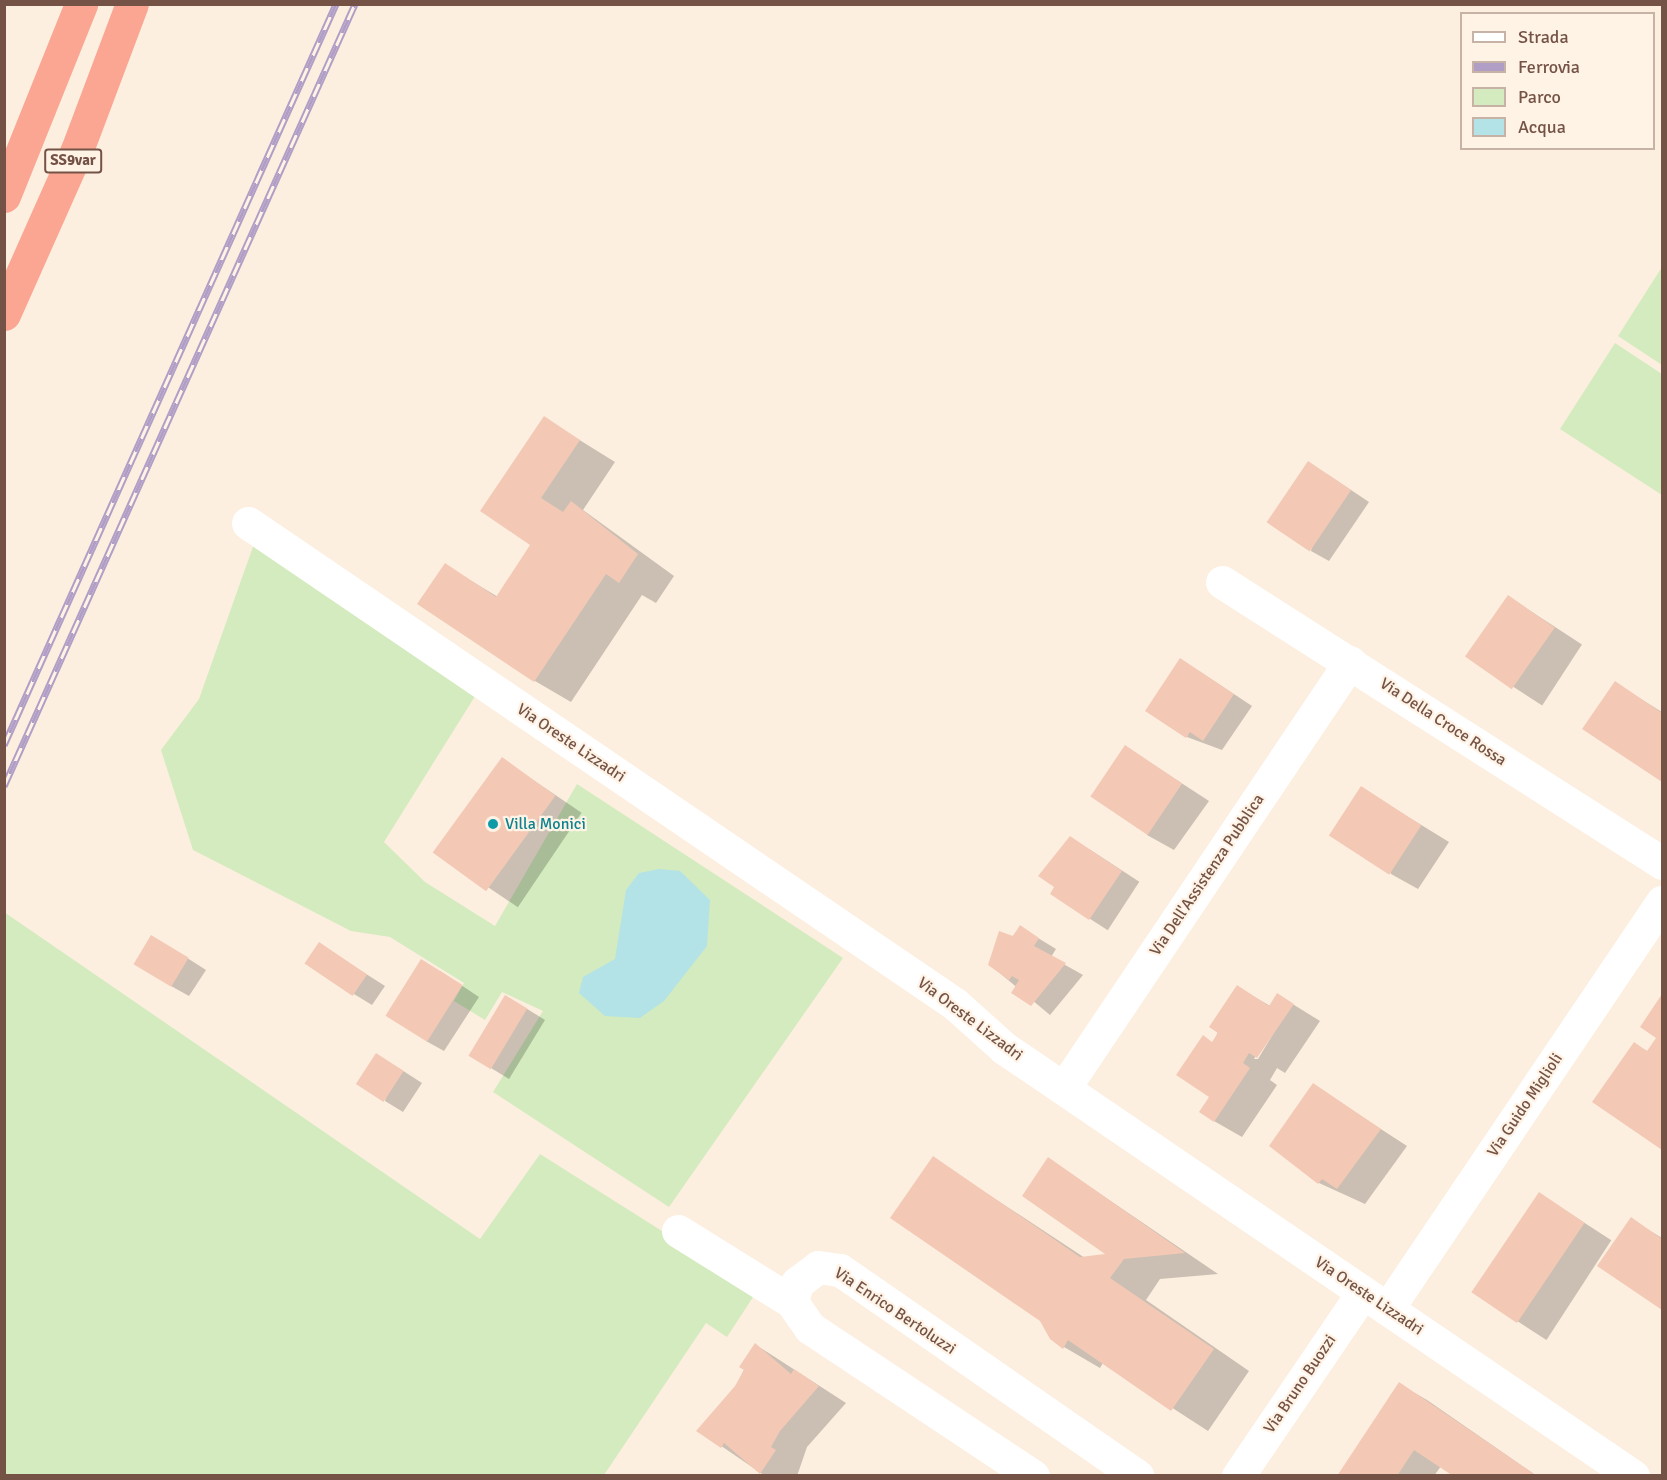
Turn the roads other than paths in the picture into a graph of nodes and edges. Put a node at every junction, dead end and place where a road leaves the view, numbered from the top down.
1 (81, 4) edge
2 (132, 4) edge
3 (4, 196) edge
4 (4, 314) edge
5 (248, 523) dead end
6 (1222, 582) dead end
7 (1350, 662) junction
8 (1662, 863) edge
9 (1662, 902) edge
10 (1064, 1088) junction
11 (678, 1231) dead end
12 (1376, 1300) junction
13 (792, 1302) junction
14 (1033, 1476) edge
15 (1138, 1476) edge
16 (1238, 1476) edge
17 (1633, 1476) edge

1 - 3 highway, SS9var
2 - 4 highway, SS9var
5 - 10 street, Via Oreste Lizzadri
6 - 7 street, Via Della Croce Rossa
7 - 8 street, Via Della Croce Rossa
7 - 10 street, Via Dell'Assistenza Pubblica
9 - 12 street, Via Guido Miglioli
10 - 12 street, Via Oreste Lizzadri
11 - 13 street
12 - 16 street, Via Bruno Buozzi
12 - 17 street, Via Oreste Lizzadri
13 - 14 street
13 - 15 street, Via Enrico Bertoluzzi

